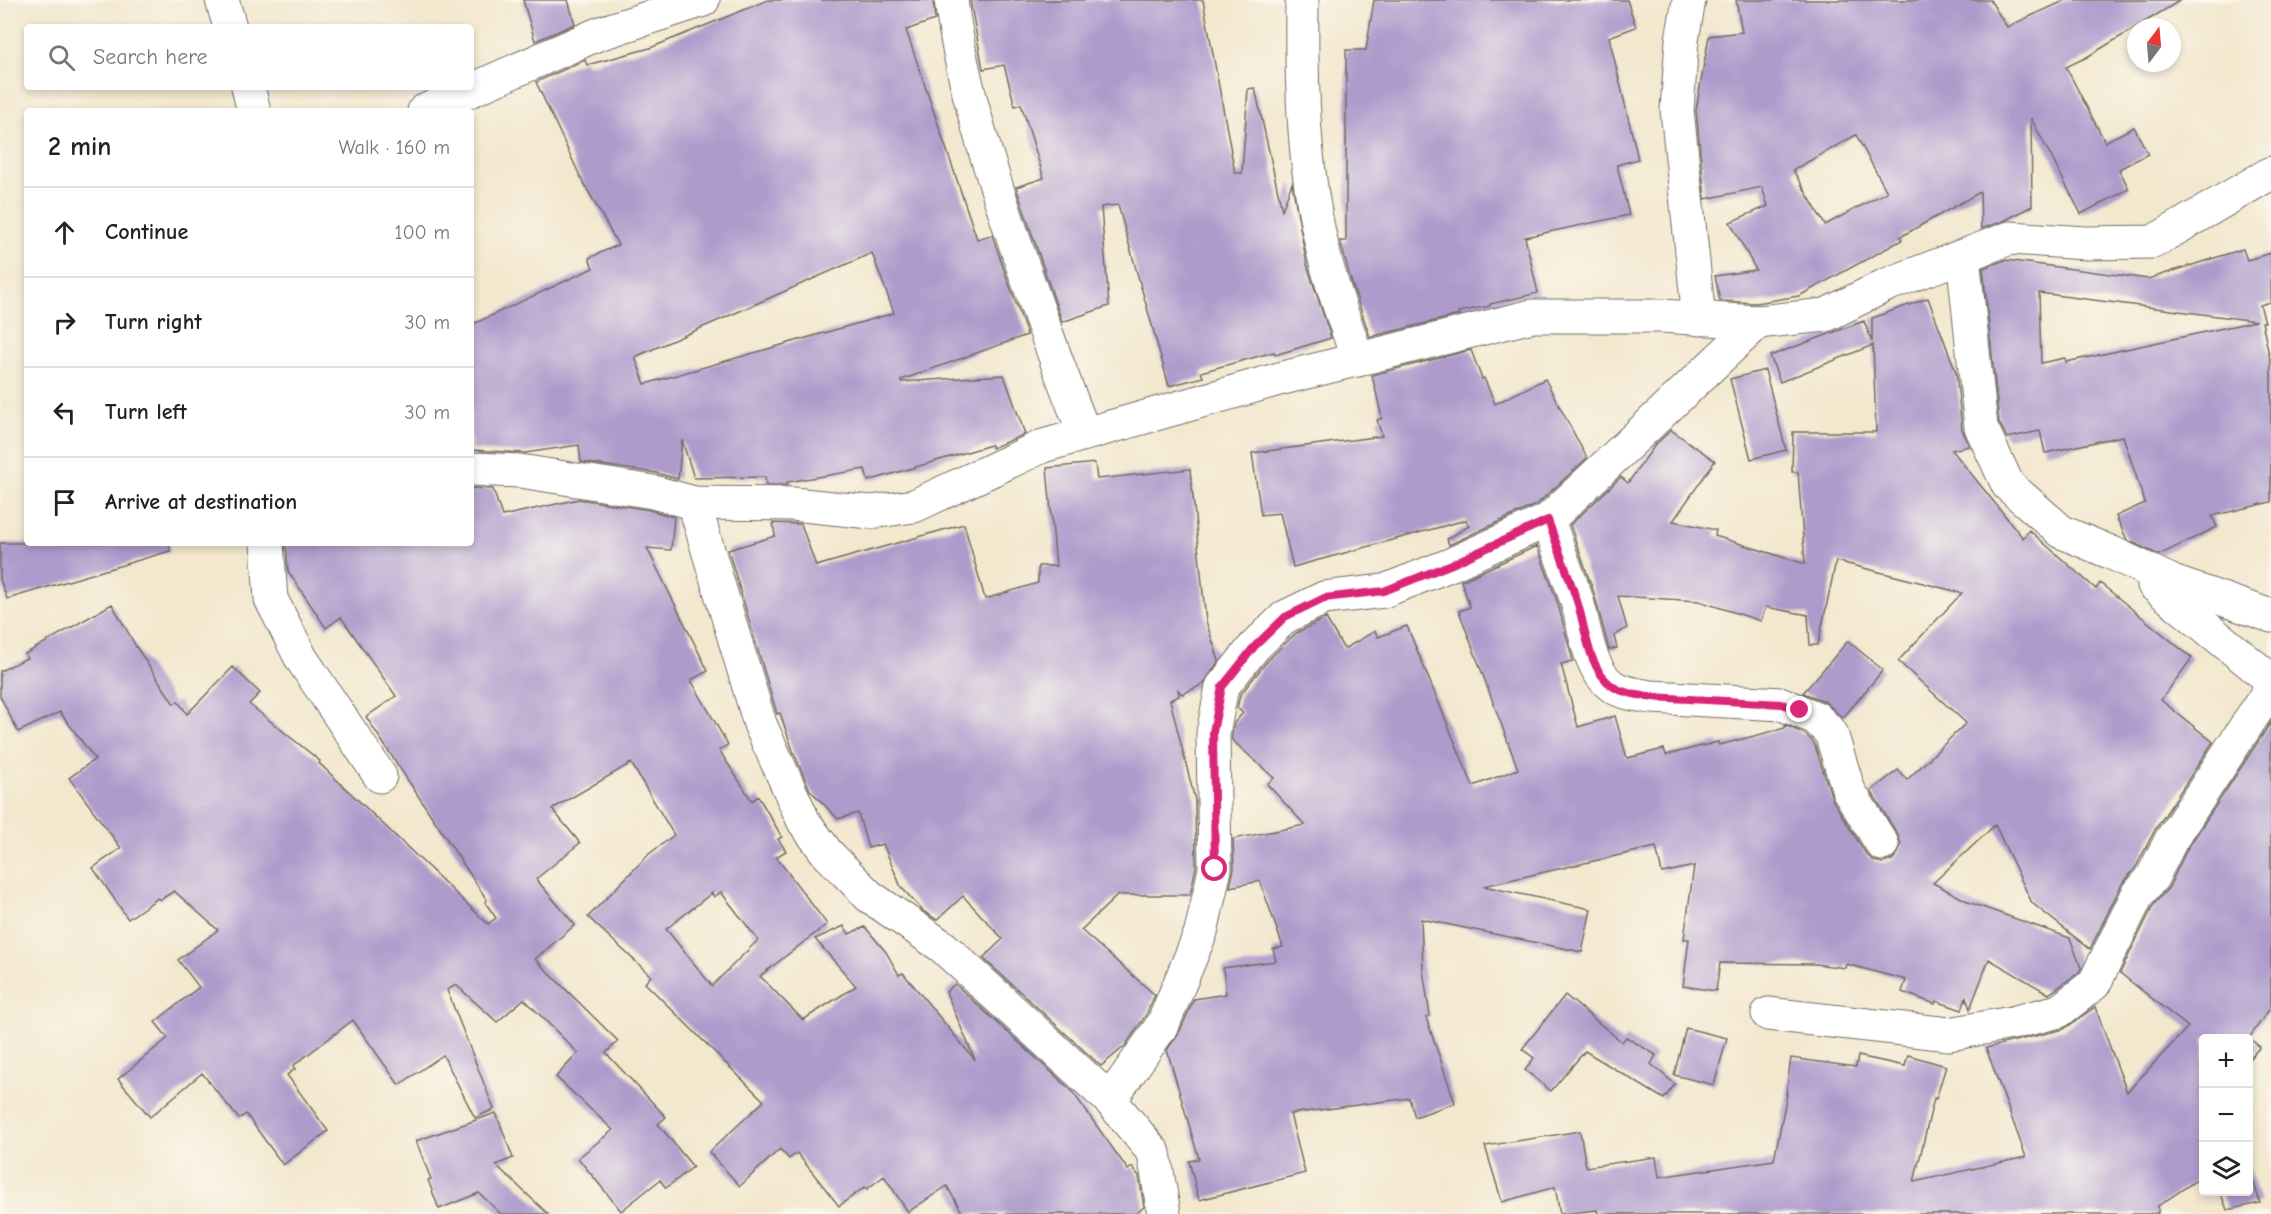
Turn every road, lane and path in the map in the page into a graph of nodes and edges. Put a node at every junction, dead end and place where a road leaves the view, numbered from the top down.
1 (222, 0) edge
2 (703, 0) edge
3 (951, 0) edge
4 (1302, 0) edge
5 (1689, 0) edge
6 (229, 24) edge
7 (474, 89) edge
8 (249, 90) edge
9 (471, 90) edge
10 (253, 108) edge
11 (431, 108) edge
12 (2271, 173) edge
13 (1963, 256) junction
14 (1699, 319) junction
15 (1758, 322) junction
16 (1358, 360) junction
17 (1085, 434) junction
18 (474, 469) edge
19 (694, 503) junction
20 (1548, 520) junction
21 (267, 546) edge
22 (2112, 553) junction
23 (2271, 616) edge
24 (2271, 680) edge
25 (2271, 688) edge
26 (380, 776) dead end
27 (1882, 844) dead end
28 (1768, 1014) dead end
29 (1110, 1100) junction
30 (1164, 1214) edge

1 - 6 street
2 - 7 street
3 - 17 street
4 - 16 street
5 - 14 street
8 - 10 street
9 - 11 street
12 - 13 street
13 - 15 street
13 - 22 street
14 - 15 street
14 - 16 street
15 - 20 street
16 - 17 street
17 - 19 street
18 - 19 street
19 - 29 street
20 - 27 street
20 - 29 street
21 - 26 street
22 - 23 street
22 - 24 street
25 - 28 street
29 - 30 street

